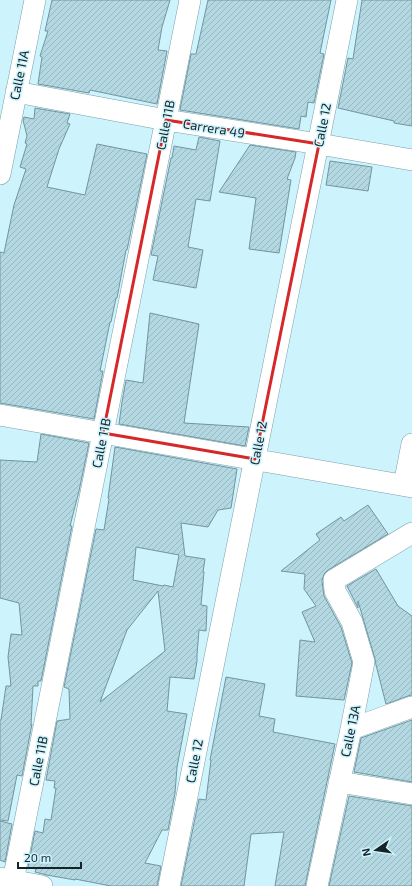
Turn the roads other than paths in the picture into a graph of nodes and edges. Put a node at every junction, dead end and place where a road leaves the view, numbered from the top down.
1 (35, 0) edge
2 (190, 0) edge
3 (347, 0) edge
4 (16, 92) junction
5 (166, 120) junction
6 (319, 144) junction
7 (412, 160) edge
8 (0, 174) edge
9 (0, 415) edge
10 (103, 433) junction
11 (412, 444) edge
12 (255, 459) junction
13 (408, 486) edge
14 (412, 533) edge
15 (412, 707) edge
16 (351, 729) junction
17 (339, 782) junction
18 (412, 794) edge
19 (9, 882) edge
20 (42, 886) edge
21 (169, 886) edge
22 (316, 886) edge

1 - 4 street, Calle 11A
2 - 5 street, Calle 11B
3 - 6 street, Calle 12
4 - 5 street, Carrera 49
4 - 8 street, Calle 11A
5 - 6 street, Carrera 49
5 - 10 street, Calle 11B
6 - 7 street, Carrera 49
6 - 12 street, Calle 12
9 - 10 street
10 - 12 street
10 - 19 street, Calle 11B
11 - 13 street
12 - 13 street
12 - 21 street, Calle 12
14 - 16 street, Calle 13A
15 - 16 street
16 - 17 street, Calle 13A
17 - 18 street
17 - 22 street, Calle 13A
19 - 20 street

